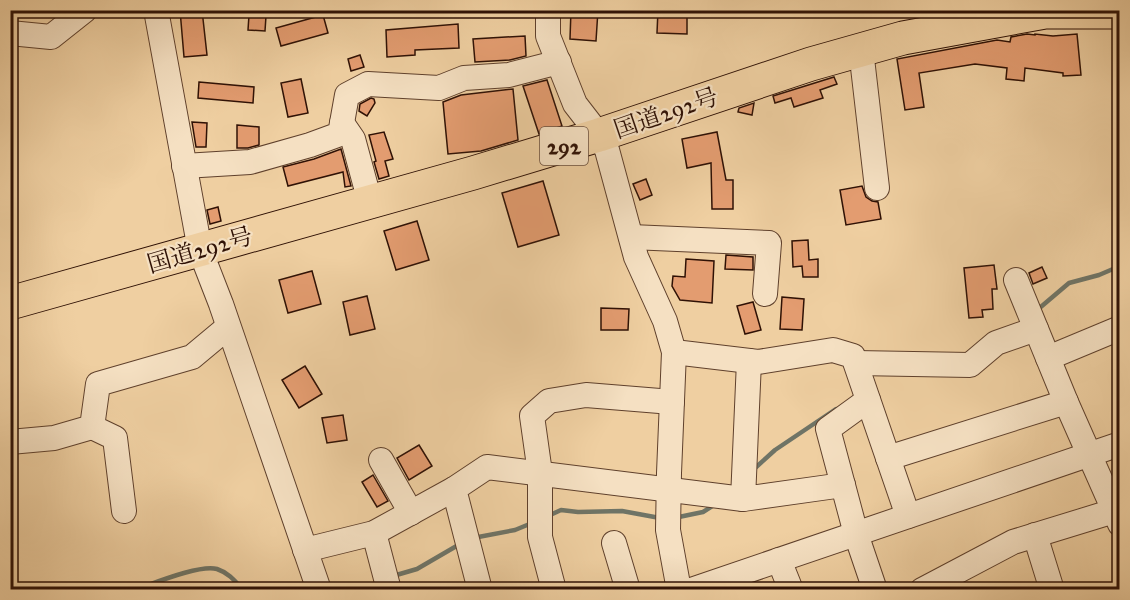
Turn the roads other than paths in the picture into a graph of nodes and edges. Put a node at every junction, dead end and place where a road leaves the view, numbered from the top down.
1 (84, 10) edge
2 (156, 10) edge
3 (548, 10) edge
4 (1119, 12) edge
5 (979, 17) edge
6 (10, 33) edge
7 (861, 50) junction
8 (559, 62) junction
9 (342, 123) junction
10 (599, 135) junction
11 (184, 166) junction
12 (877, 188) dead end
13 (370, 202) junction
14 (631, 237) junction
15 (200, 250) junction
16 (1016, 280) dead end
17 (765, 294) dead end
18 (10, 303) edge
19 (228, 327) junction
20 (1119, 328) edge
21 (1036, 329) junction
22 (674, 352) junction
23 (1048, 358) junction
24 (749, 361) junction
25 (856, 363) junction
26 (868, 400) junction
27 (672, 402) junction
28 (1066, 402) junction
29 (92, 427) junction
30 (10, 442) edge
31 (1119, 444) edge
32 (1089, 454) junction
33 (888, 458) junction
34 (381, 460) dead end
35 (540, 473) junction
36 (843, 485) junction
37 (454, 489) junction
38 (669, 490) junction
39 (743, 500) junction
40 (124, 511) dead end
41 (411, 513) junction
42 (908, 516) junction
43 (1117, 517) edge
44 (374, 533) junction
45 (856, 534) junction
46 (1035, 535) junction
47 (614, 543) dead end
48 (305, 550) junction
49 (779, 560) junction
50 (956, 581) edge
51 (704, 587) edge
52 (319, 590) edge
53 (389, 590) edge
54 (480, 590) edge
55 (554, 590) edge
56 (628, 590) edge
57 (679, 590) edge
58 (791, 590) edge
59 (876, 590) edge
60 (922, 590) edge
61 (1052, 590) edge

1 - 6 street
2 - 11 street
3 - 8 street
4 - 5 highway, 国道292号 / 292
5 - 7 highway, 国道292号 / 292
7 - 10 highway, 国道292号 / 292
7 - 12 street
8 - 9 street
8 - 10 street
9 - 11 street
9 - 13 street
10 - 13 highway, 国道292号 / 292
10 - 14 street
11 - 15 street
13 - 15 highway, 国道292号 / 292
14 - 17 street
14 - 22 street
15 - 18 highway, 国道292号 / 292
15 - 19 street
16 - 21 street
19 - 29 street
19 - 48 street
20 - 23 street
21 - 23 street
21 - 25 street
22 - 24 street
22 - 27 street
23 - 28 street
24 - 25 street
24 - 39 street
25 - 26 street
26 - 33 street
26 - 36 street
27 - 35 street
27 - 38 street
28 - 32 street
28 - 33 street
29 - 30 street
29 - 40 street
31 - 32 street
32 - 42 street
32 - 43 street
33 - 42 street
34 - 41 street
35 - 37 street
35 - 38 street
35 - 55 street
36 - 39 street
36 - 45 street
37 - 41 street
37 - 54 street
38 - 39 street
38 - 57 street
41 - 44 street
42 - 45 street
43 - 46 street
44 - 48 street
44 - 53 street
45 - 49 street
45 - 59 street
46 - 50 street
46 - 61 street
47 - 56 street
48 - 52 street
49 - 51 street
49 - 58 street
50 - 60 street

